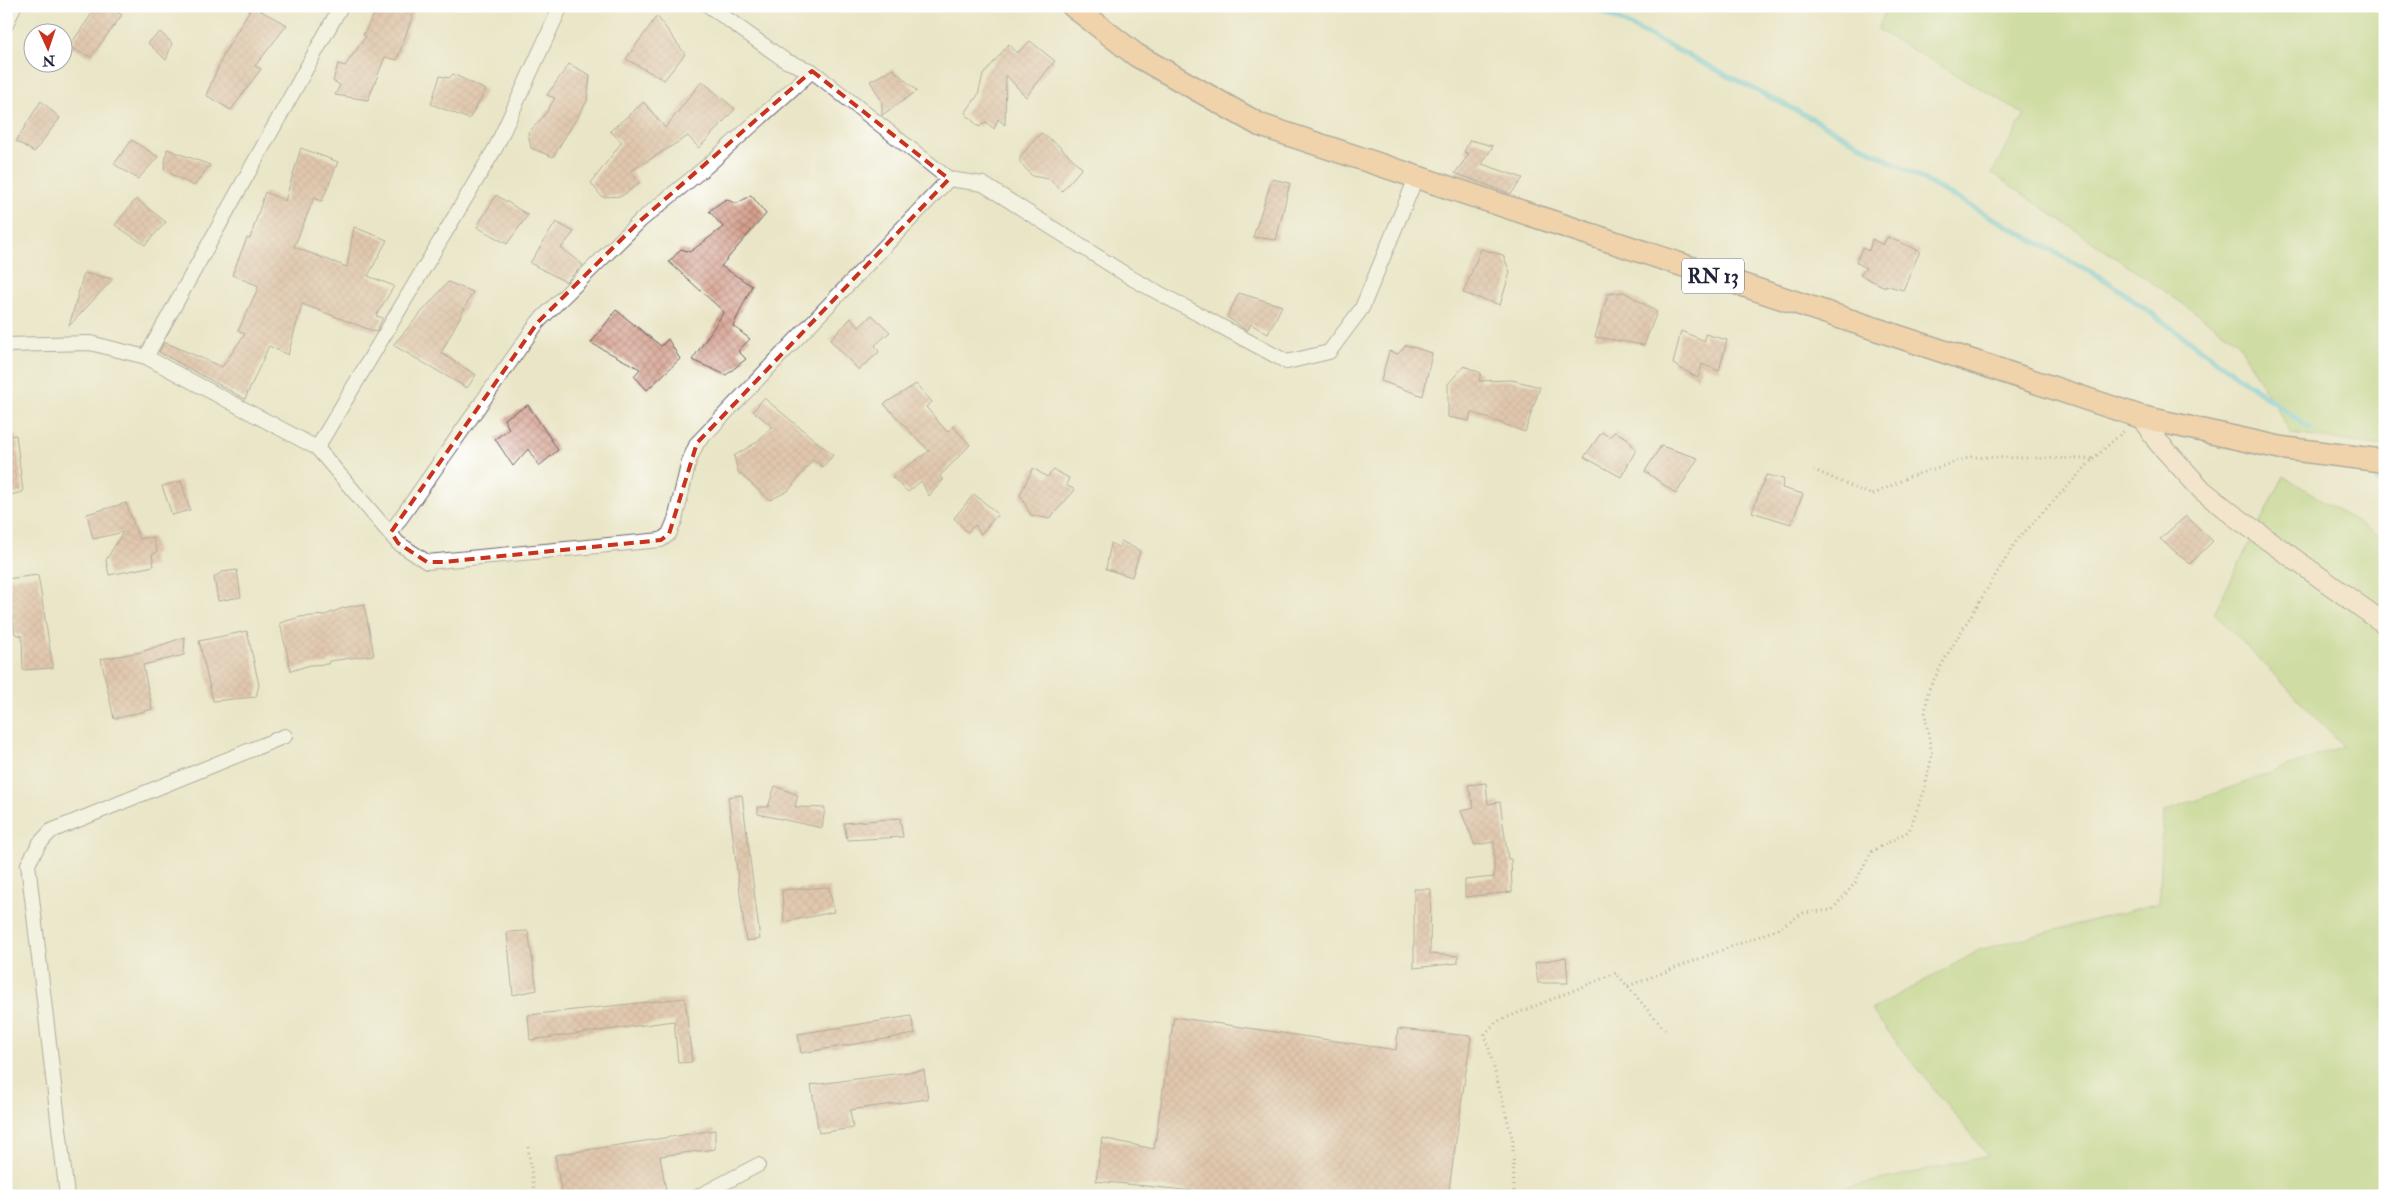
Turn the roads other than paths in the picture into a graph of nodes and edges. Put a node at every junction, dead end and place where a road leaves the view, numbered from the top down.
1 (14, 6) edge
2 (341, 6) edge
3 (561, 6) edge
4 (710, 6) edge
5 (1073, 6) edge
6 (6, 24) edge
7 (812, 71) junction
8 (1416, 178) junction
9 (949, 179) junction
10 (6, 345) edge
11 (146, 357) junction
12 (2141, 417) junction
13 (318, 448) junction
14 (2385, 461) edge
15 (391, 532) junction
16 (2385, 624) edge
17 (285, 736) dead end
18 (758, 1165) dead end
19 (67, 1196) edge
20 (698, 1196) edge

1 - 6 street
2 - 11 street
3 - 13 street
4 - 7 street
5 - 8 main road, RN 13
7 - 9 street
7 - 15 street
8 - 9 street
8 - 12 main road, RN 13
9 - 15 street
10 - 11 street
11 - 13 street
12 - 14 main road, RN 13
12 - 16 main road
13 - 15 street
17 - 19 street
18 - 20 street

